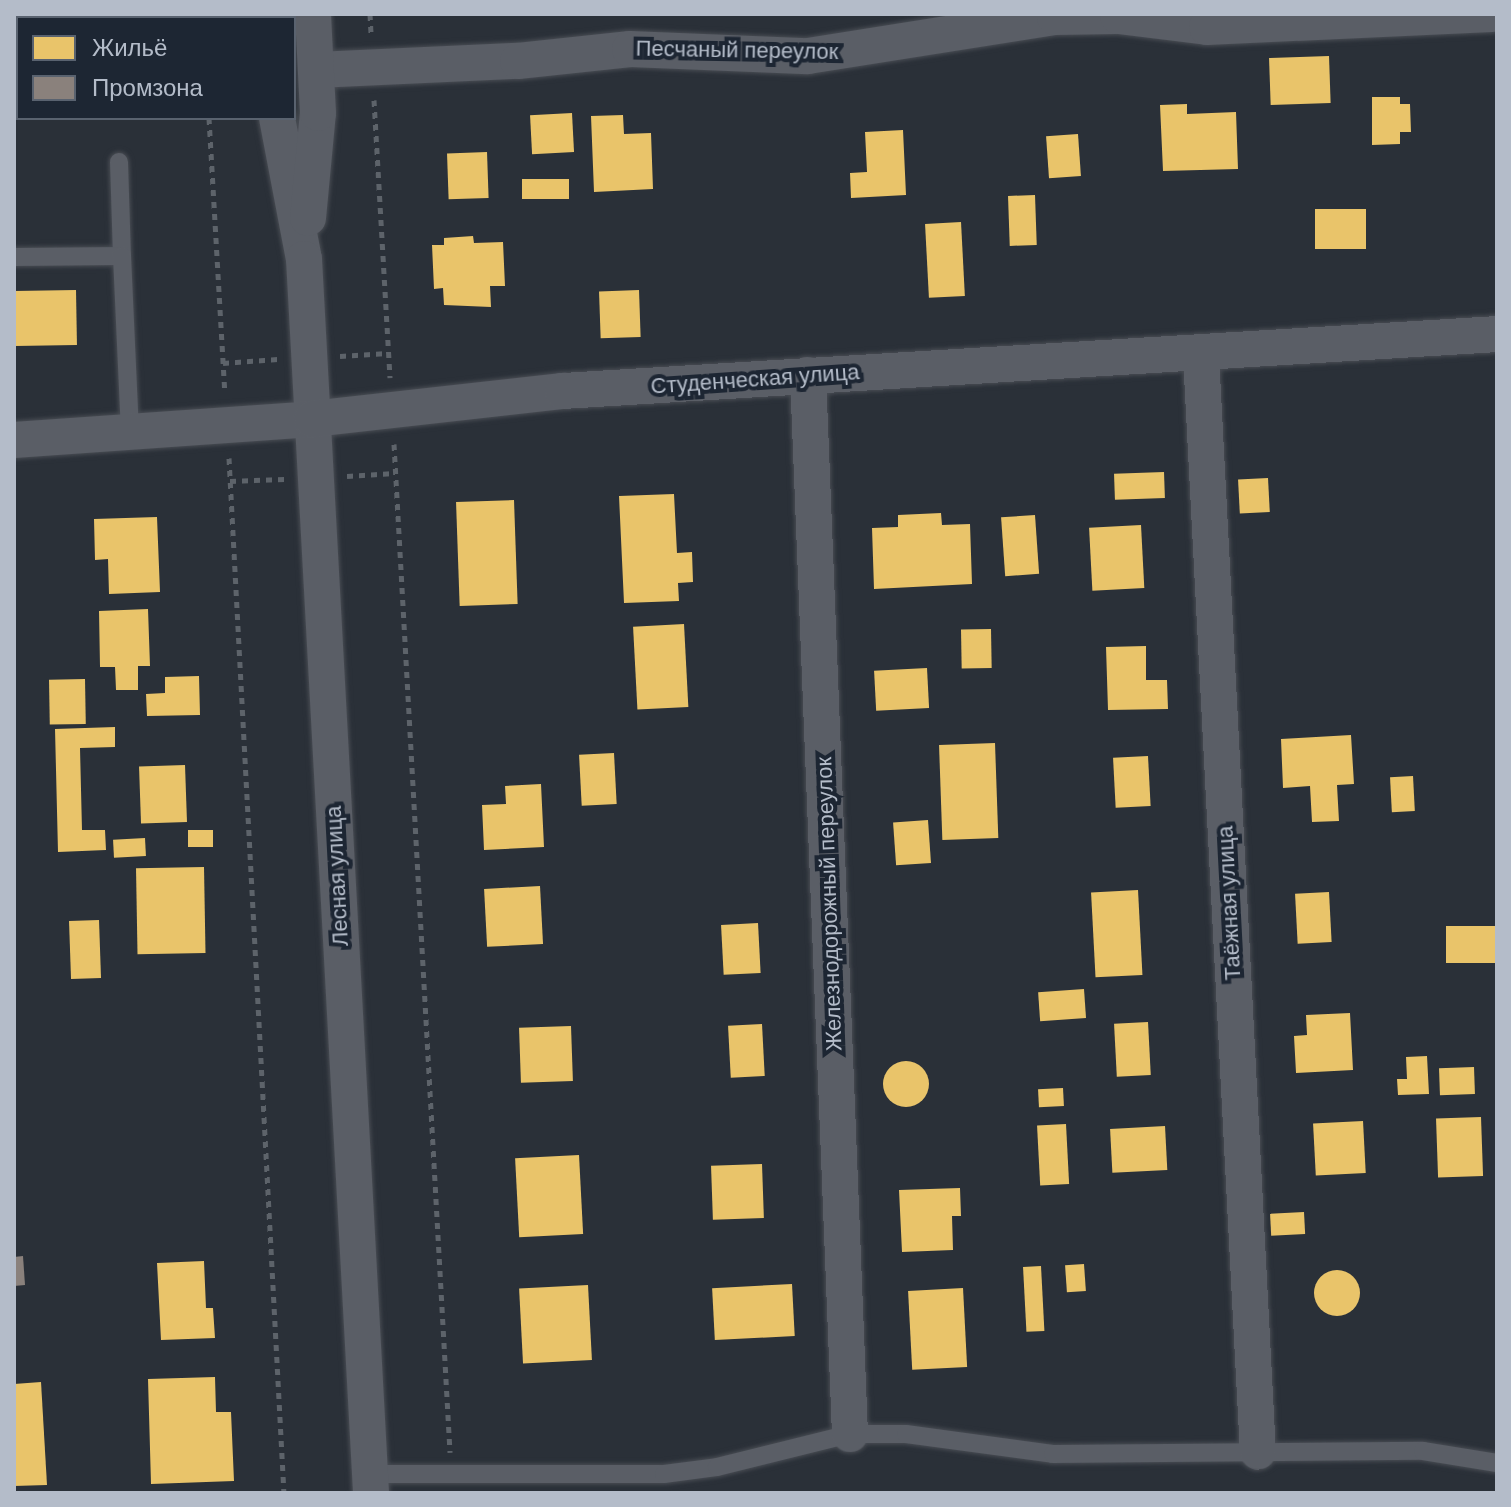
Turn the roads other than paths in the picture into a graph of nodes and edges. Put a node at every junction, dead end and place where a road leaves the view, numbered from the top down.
1 (313, 14) edge
2 (1492, 14) edge
3 (316, 70) junction
4 (277, 120) edge
5 (119, 162) dead end
6 (122, 256) junction
7 (14, 257) edge
8 (304, 259) junction
9 (1497, 334) edge
10 (1201, 355) junction
11 (808, 375) junction
12 (312, 419) junction
13 (130, 431) junction
14 (14, 440) edge
15 (850, 1434) junction
16 (1258, 1452) junction
17 (1497, 1463) edge
18 (370, 1484) edge

1 - 3 street, Лесная улица
2 - 3 street, Песчаный переулок
3 - 8 street, Лесная улица
4 - 8 street, Лесная улица
5 - 6 lane
6 - 7 lane
6 - 13 lane
8 - 12 street, Лесная улица
9 - 10 street, Студенческая улица
10 - 11 street, Студенческая улица
10 - 16 street, Таёжная улица
11 - 12 street, Студенческая улица
11 - 15 street, Железнодорожный переулок
12 - 13 street, Студенческая улица
12 - 18 street, Лесная улица
13 - 14 street, Студенческая улица
15 - 16 lane
15 - 18 lane
16 - 17 lane

